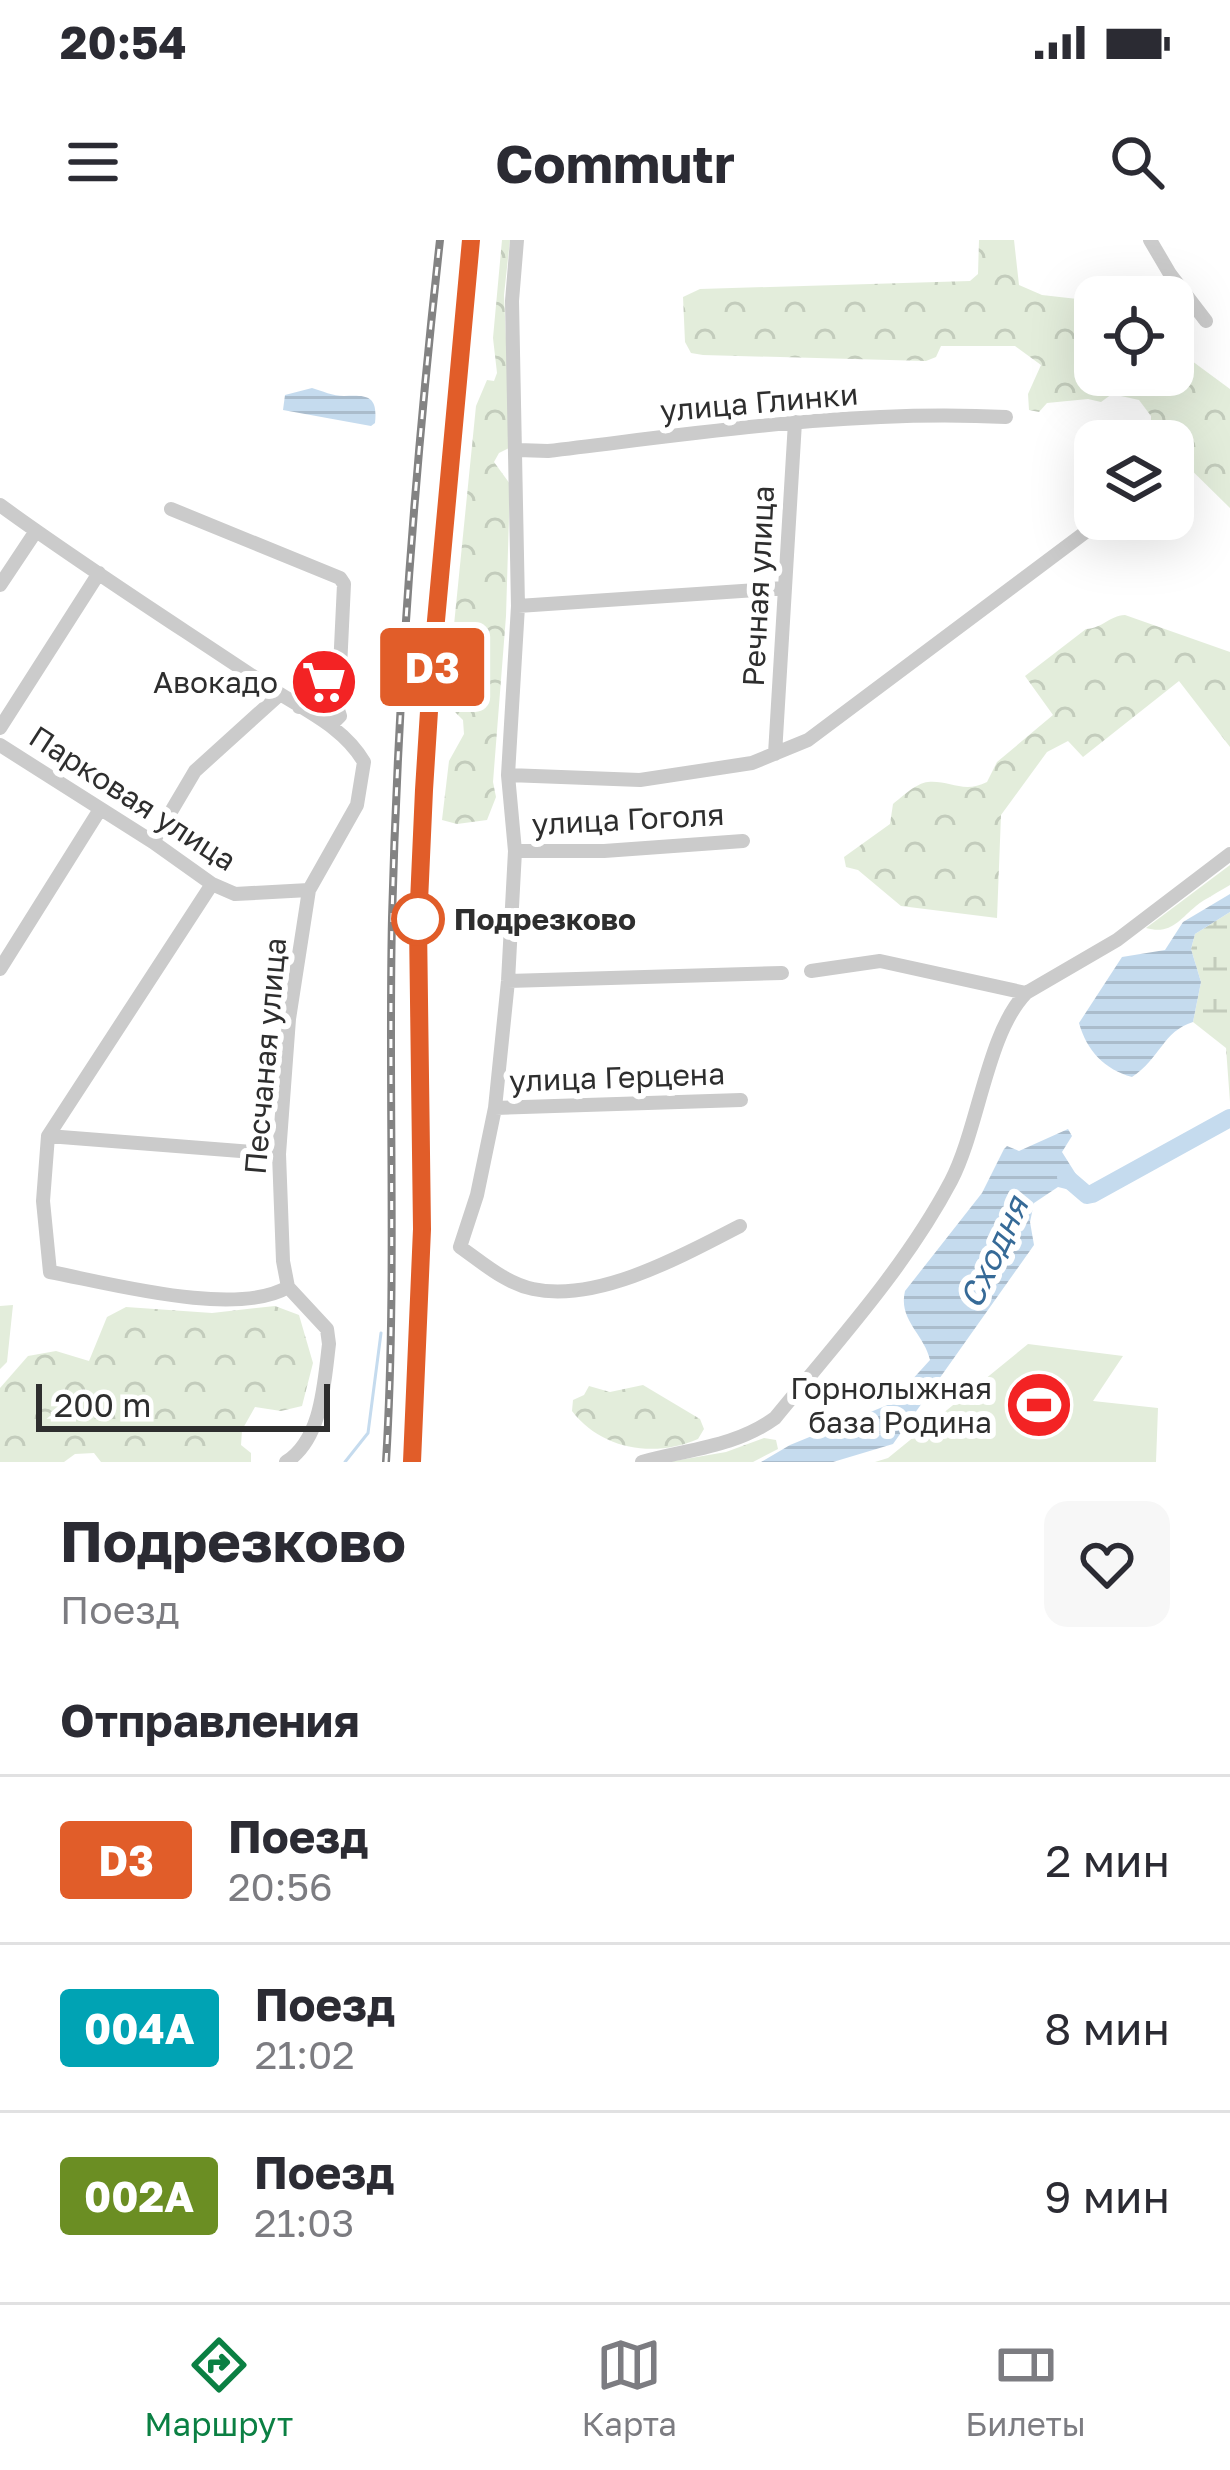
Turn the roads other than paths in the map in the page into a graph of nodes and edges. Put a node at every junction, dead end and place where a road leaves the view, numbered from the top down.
1 (517, 240) edge
2 (1150, 240) edge
3 (1206, 321) dead end
4 (1006, 417) dead end
5 (795, 422) junction
6 (518, 450) junction
7 (0, 505) edge
8 (171, 508) dead end
9 (36, 531) junction
10 (1075, 540) edge
11 (99, 573) junction
12 (0, 585) edge
13 (785, 588) junction
14 (518, 607) junction
15 (279, 695) junction
16 (334, 701) junction
17 (299, 707) junction
18 (332, 725) junction
19 (0, 728) edge
20 (0, 745) edge
21 (775, 754) junction
22 (508, 775) junction
23 (99, 811) junction
24 (743, 841) dead end
25 (153, 842) junction
26 (515, 851) junction
27 (1230, 854) edge
28 (212, 884) junction
29 (309, 890) junction
30 (0, 970) edge
31 (811, 971) dead end
32 (782, 974) dead end
33 (508, 981) junction
34 (1026, 993) junction
35 (741, 1100) dead end
36 (495, 1108) junction
37 (48, 1136) junction
38 (279, 1154) junction
39 (740, 1226) dead end
40 (288, 1287) junction
41 (286, 1462) edge
42 (642, 1462) edge

1 - 6 street
2 - 3 street
4 - 5 street, улица Глинки
5 - 6 street, улица Глинки
5 - 13 street, Речная улица
6 - 14 street
7 - 9 street
8 - 16 street
9 - 11 street
9 - 12 street
10 - 21 street
11 - 15 street
11 - 19 street
13 - 14 street
13 - 21 street, Речная улица
14 - 22 street
15 - 17 street
15 - 25 street
16 - 17 street
16 - 18 street
17 - 18 street
18 - 29 street, Песчаная улица
20 - 23 street, Парковая улица
21 - 22 street
22 - 26 street
23 - 25 street, Парковая улица
23 - 30 street
24 - 26 street, улица Гоголя
25 - 28 street, Парковая улица
26 - 33 street
27 - 34 street
28 - 29 street, Парковая улица
28 - 37 street
29 - 38 street, Песчаная улица
31 - 34 street
32 - 33 street
33 - 36 street
34 - 42 street
35 - 36 street, улица Герцена
36 - 39 street
37 - 38 street
37 - 40 street
38 - 40 street, Песчаная улица
40 - 41 street

